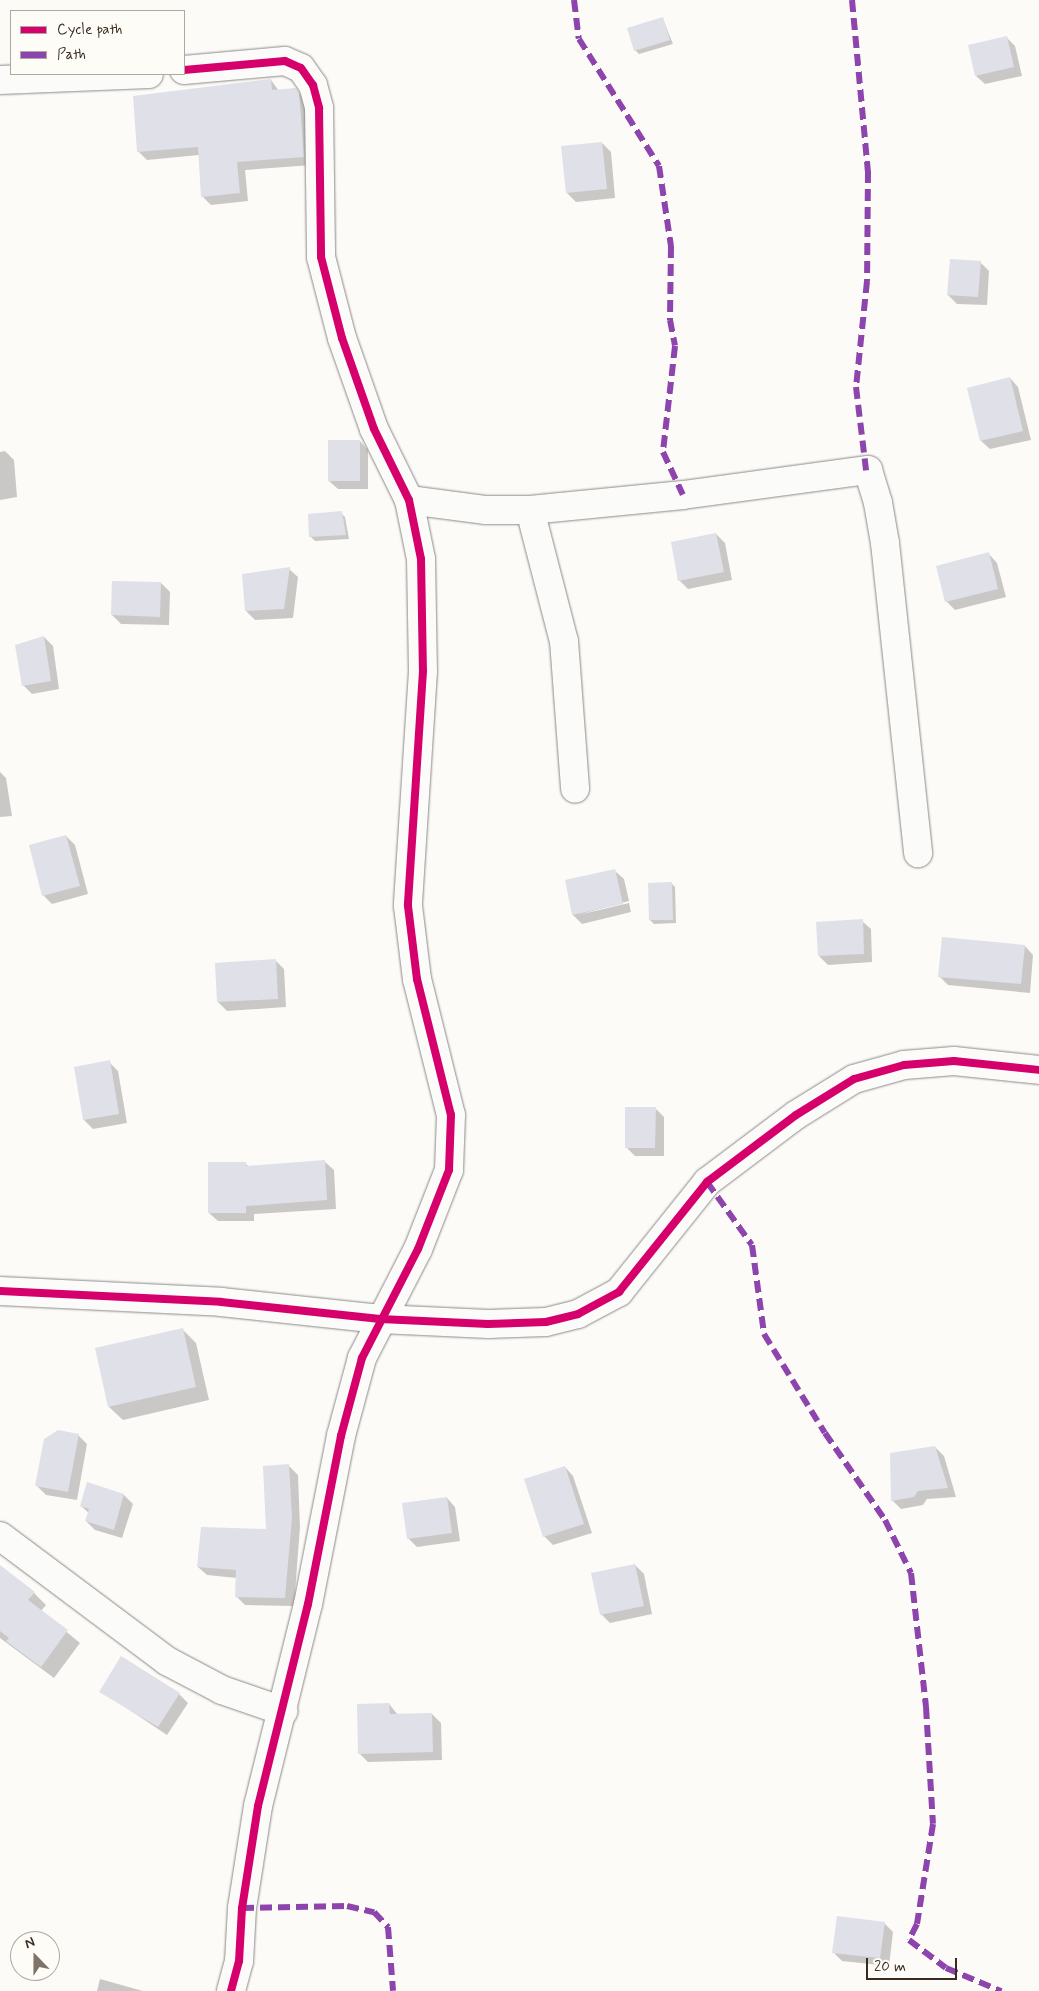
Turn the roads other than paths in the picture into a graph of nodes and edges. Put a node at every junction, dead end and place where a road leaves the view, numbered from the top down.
1 (185, 70) edge
2 (124, 75) edge
3 (0, 80) edge
4 (409, 500) junction
5 (530, 510) junction
6 (575, 789) dead end
7 (918, 853) dead end
8 (1039, 1070) edge
9 (0, 1291) edge
10 (380, 1319) junction
11 (0, 1536) edge
12 (282, 1711) junction
13 (231, 1991) edge

1 - 4 street
2 - 3 street
4 - 5 street
4 - 10 street
5 - 6 street
5 - 7 street
8 - 10 street
9 - 10 street
10 - 12 street
11 - 12 street
12 - 13 street

